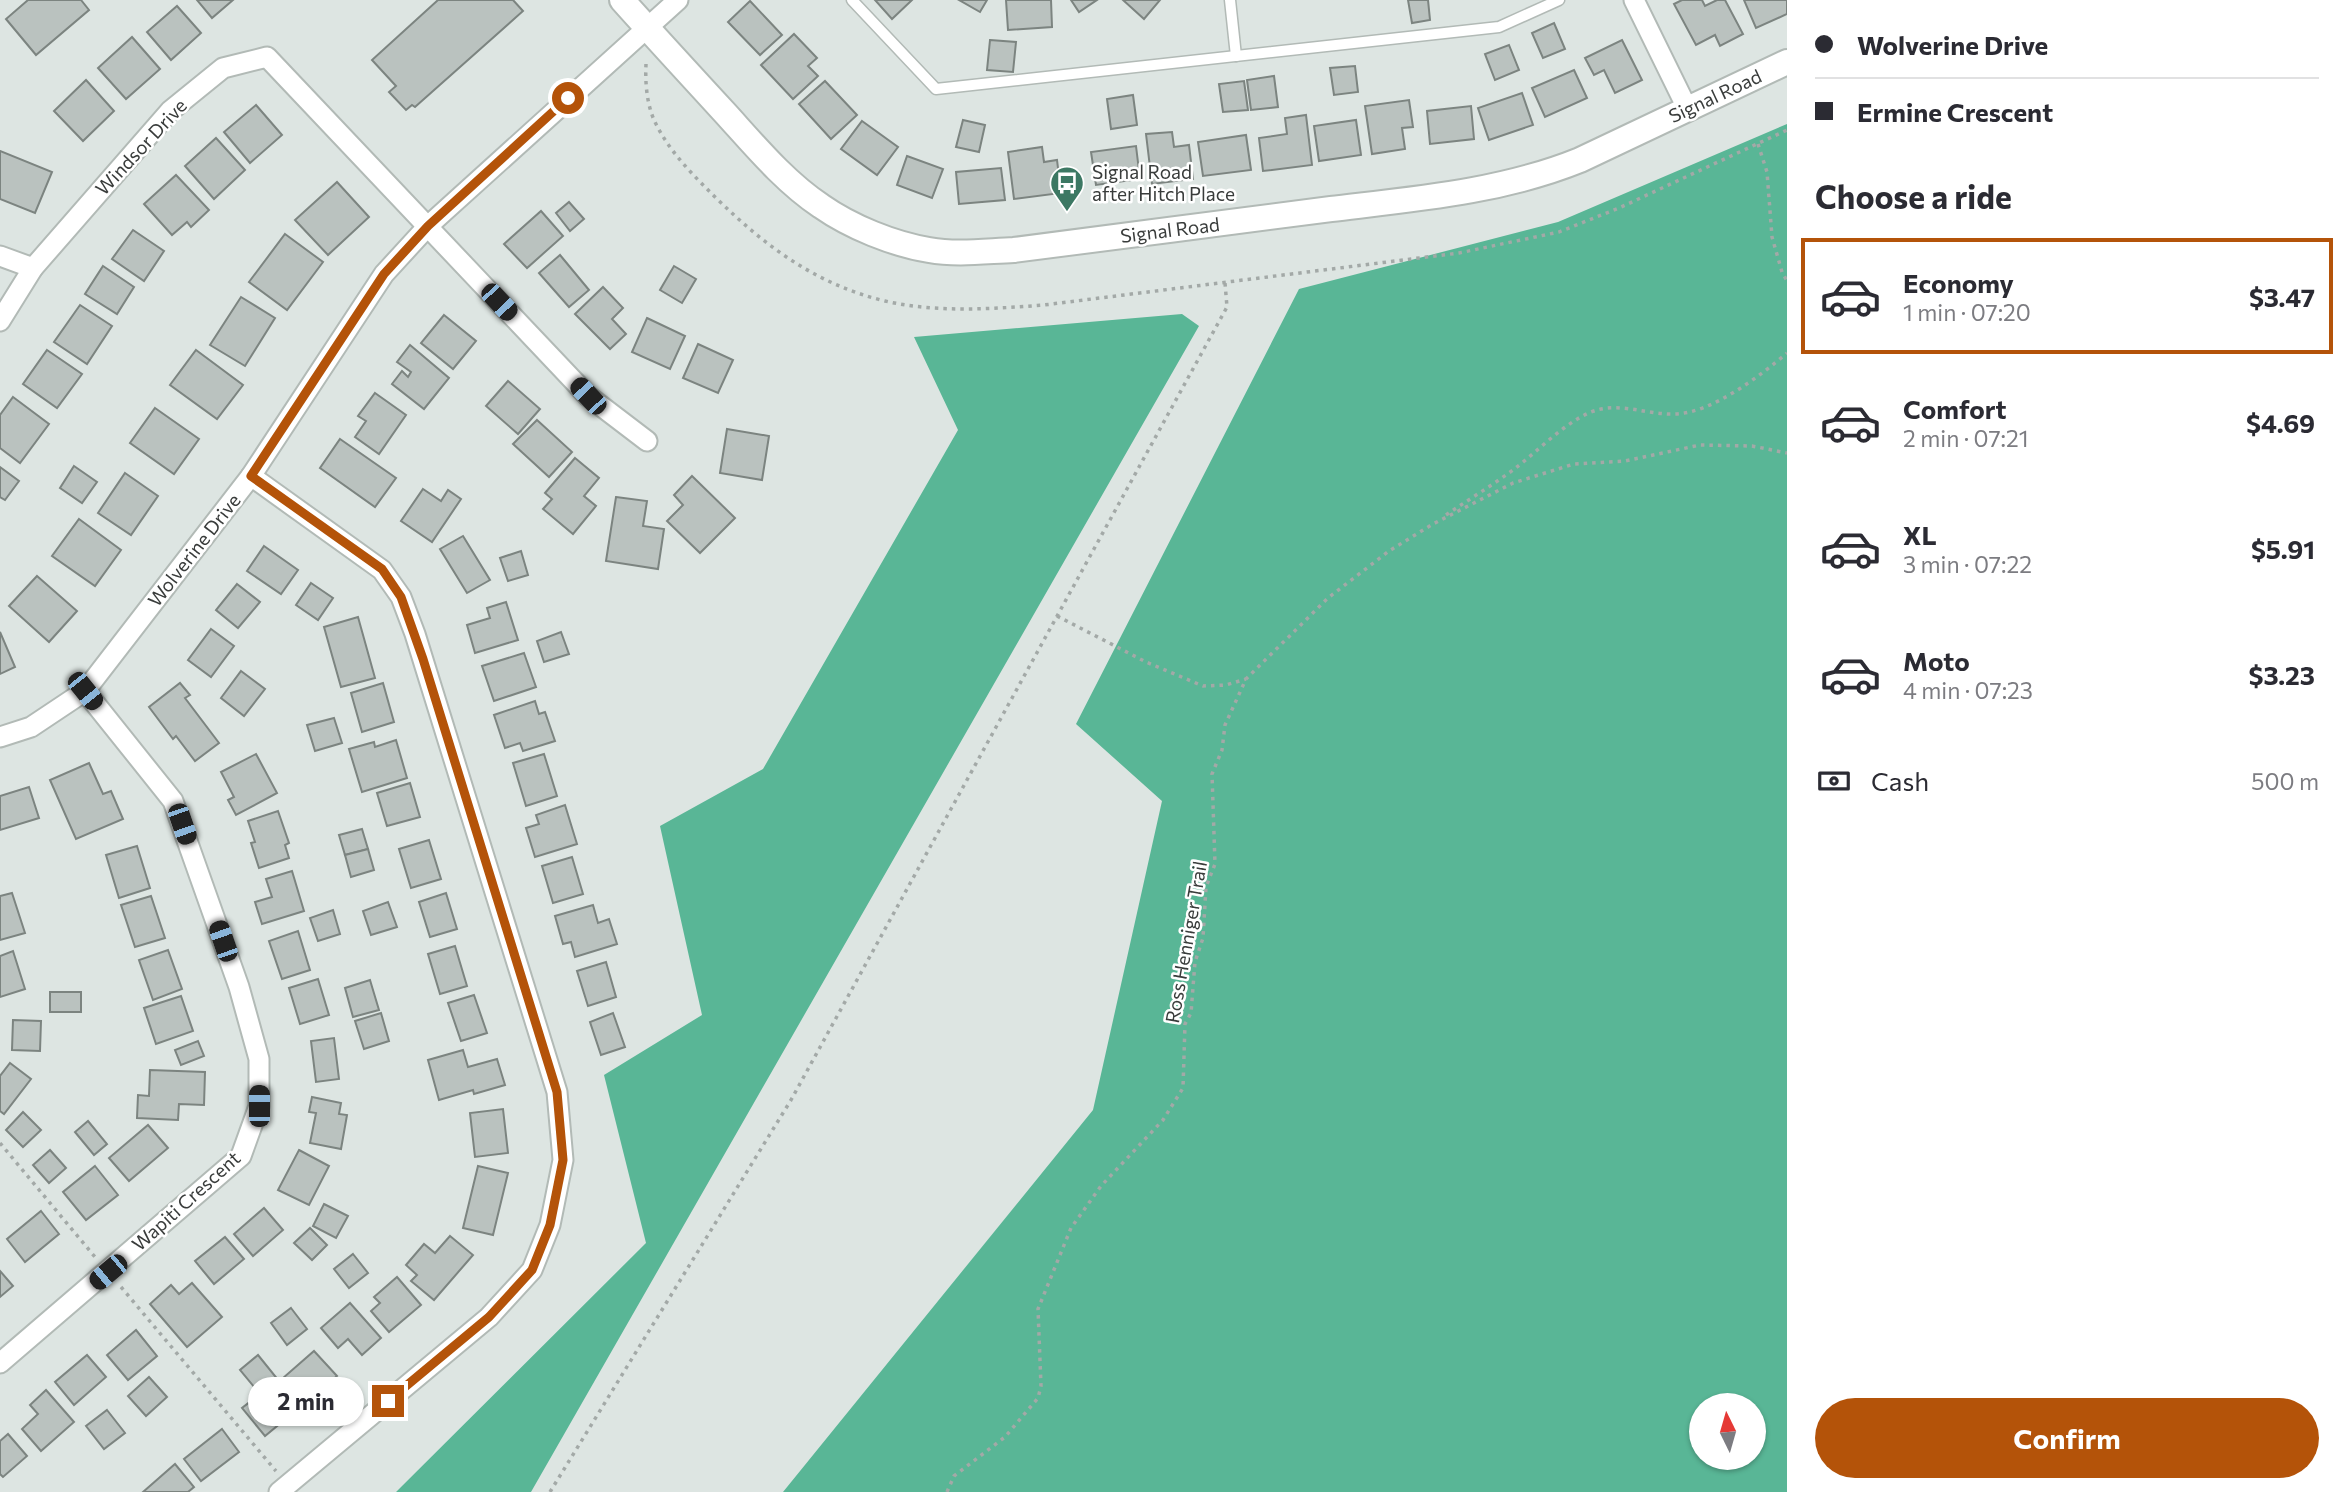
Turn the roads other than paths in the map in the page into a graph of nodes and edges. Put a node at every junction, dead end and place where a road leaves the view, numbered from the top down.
1 (622, 0) edge
2 (678, 0) edge
3 (852, 0) edge
4 (1230, 0) edge
5 (1559, 0) edge
6 (1634, 0) edge
7 (647, 27) junction
8 (1236, 56) junction
9 (1787, 62) edge
10 (1687, 108) junction
11 (428, 226) junction
12 (0, 256) edge
13 (33, 268) junction
14 (0, 321) edge
15 (648, 441) dead end
16 (251, 476) junction
17 (85, 691) junction
18 (0, 737) edge
19 (0, 1363) edge
20 (283, 1488) edge

1 - 7 street, Signal Road
2 - 7 street, Wolverine Drive
3 - 8 lane
4 - 8 lane
5 - 8 lane
6 - 10 street
7 - 10 street, Signal Road
7 - 11 street, Wolverine Drive
9 - 10 street, Signal Road
11 - 13 street, Windsor Drive
11 - 15 street
11 - 16 street, Wolverine Drive
12 - 13 street
13 - 14 street, Windsor Drive
16 - 17 street, Wolverine Drive
16 - 20 street
17 - 18 street, Wolverine Drive
17 - 19 street, Wapiti Crescent

